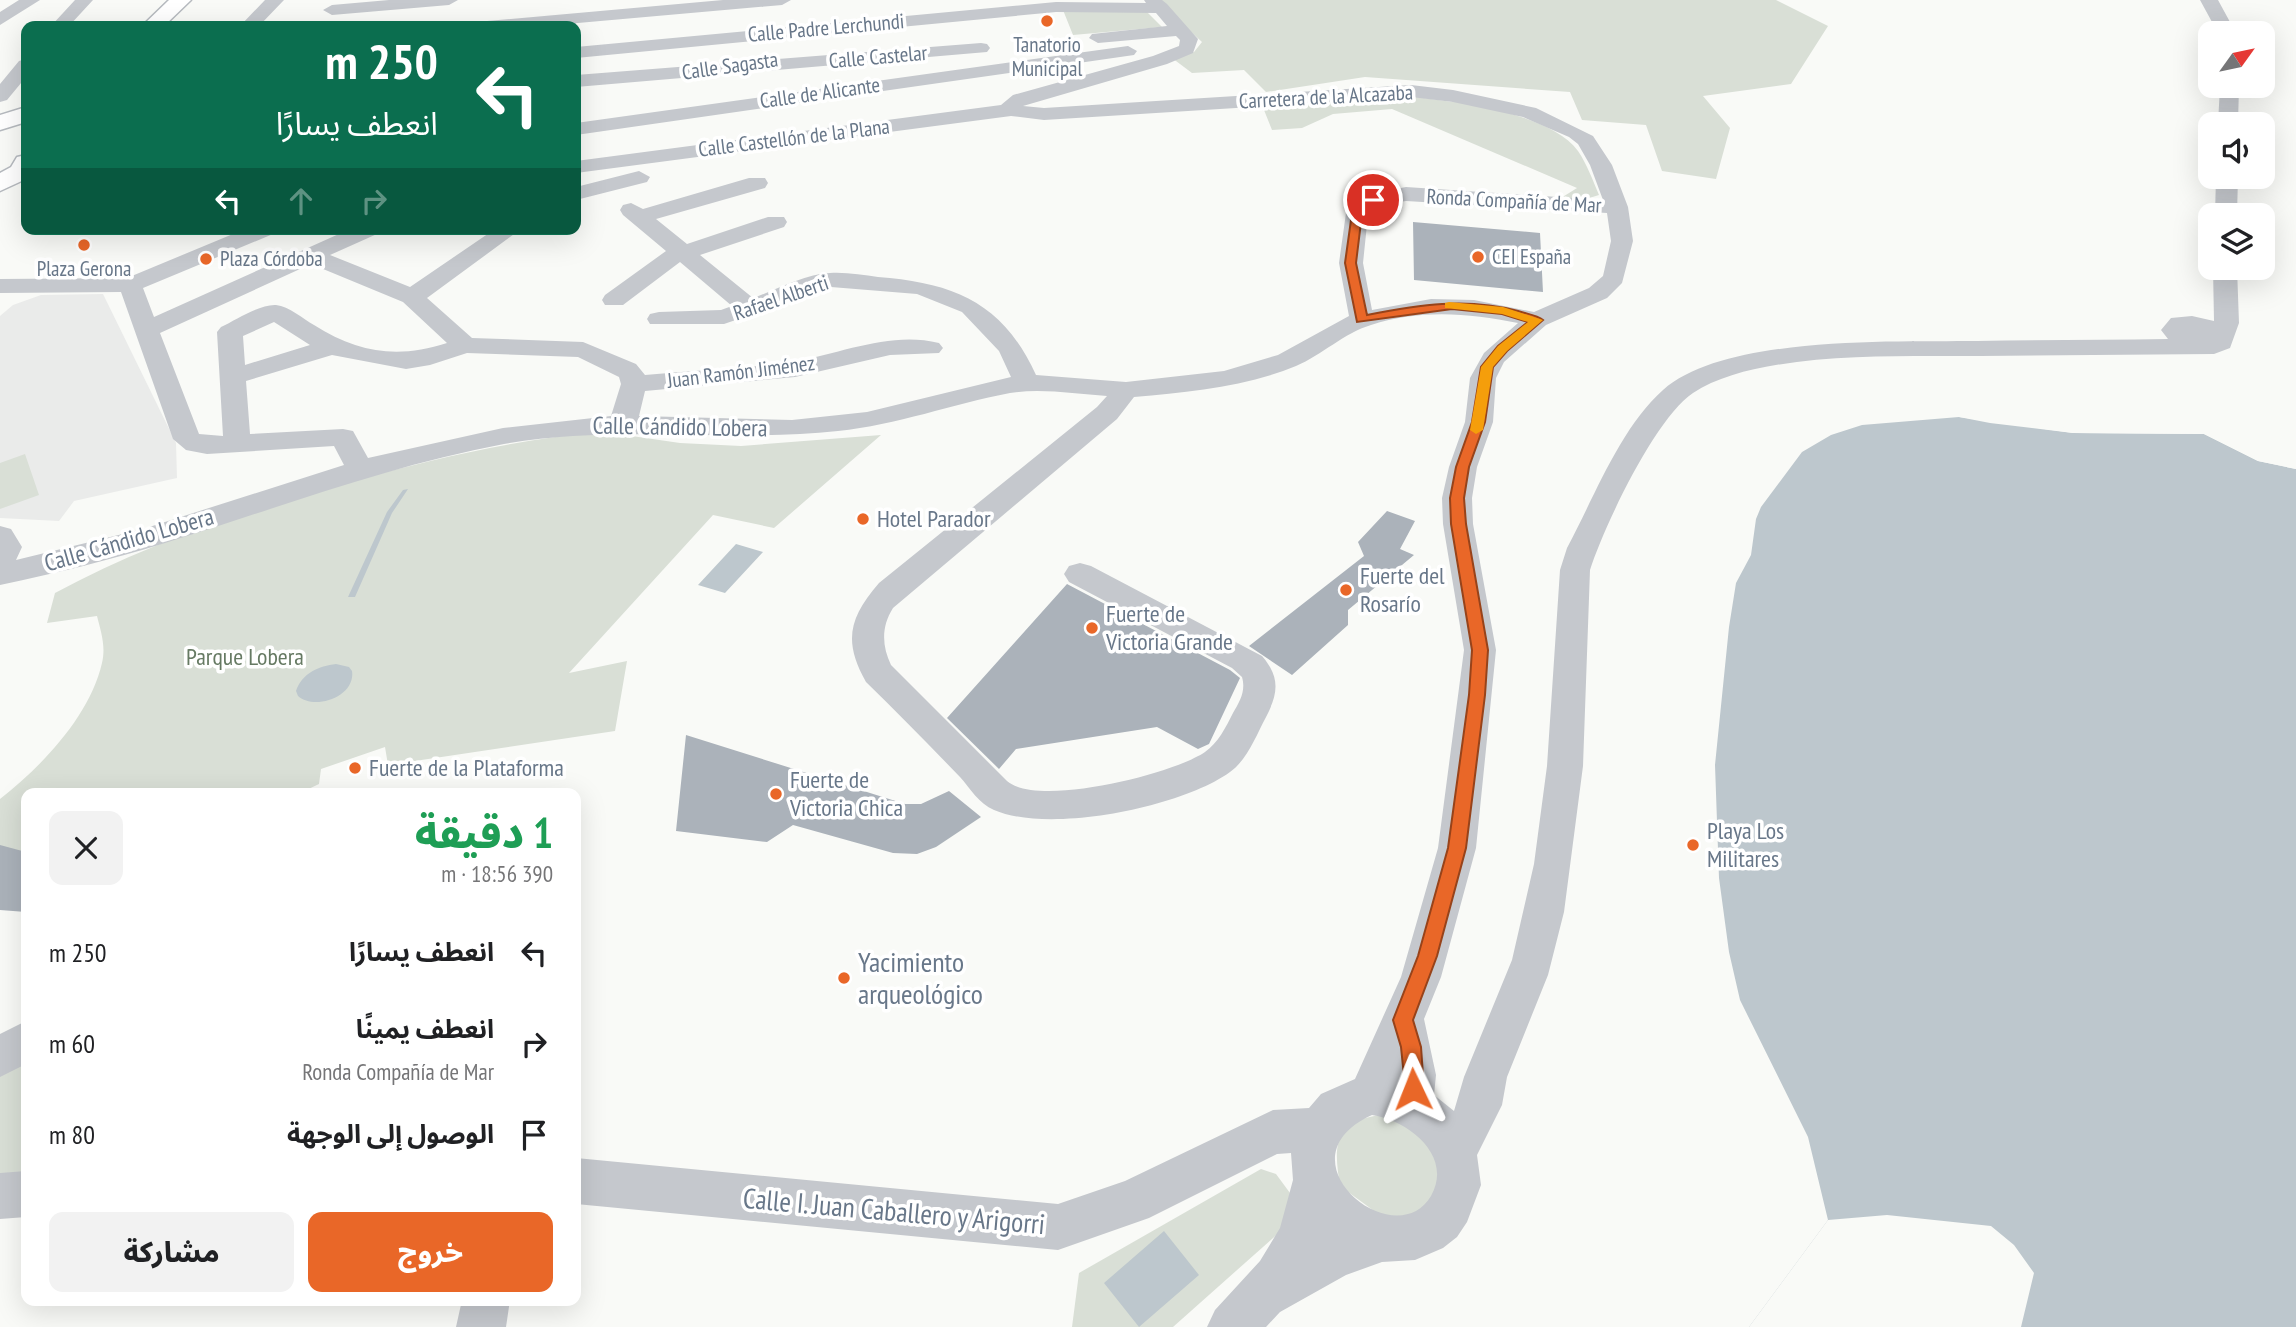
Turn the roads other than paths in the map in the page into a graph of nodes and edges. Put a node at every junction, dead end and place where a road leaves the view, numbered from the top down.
1 (31, 0) edge
2 (84, 0) edge
3 (181, 0) edge
4 (275, 0) edge
5 (449, 0) edge
6 (782, 0) edge
7 (921, 0) edge
8 (1022, 0) edge
9 (2209, 0) edge
10 (1157, 4) edge
11 (337, 5) edge
12 (982, 13) junction
13 (930, 18) junction
14 (0, 20) edge
15 (65, 21) edge
16 (158, 21) edge
17 (254, 21) edge
18 (322, 21) edge
19 (544, 21) edge
20 (2220, 21) edge
21 (1185, 37) junction
22 (1070, 40) dead end
23 (1001, 46) dead end
24 (945, 51) junction
25 (581, 52) edge
26 (902, 55) junction
27 (0, 64) edge
28 (21, 64) edge
29 (21, 70) edge
30 (581, 81) edge
31 (0, 96) edge
32 (647, 101) dead end
33 (1012, 110) junction
34 (21, 116) edge
35 (0, 123) edge
36 (581, 128) edge
37 (21, 155) edge
38 (0, 158) edge
39 (581, 166) edge
40 (21, 170) edge
41 (693, 172) dead end
42 (757, 183) dead end
43 (0, 184) edge
44 (581, 193) edge
45 (1617, 207) junction
46 (775, 222) dead end
47 (251, 235) edge
48 (356, 235) edge
49 (501, 235) edge
50 (683, 253) junction
51 (311, 256) junction
52 (2225, 280) edge
53 (130, 285) junction
54 (0, 286) edge
55 (37, 286) junction
56 (412, 297) junction
57 (0, 299) edge
58 (614, 300) dead end
59 (2224, 307) junction
60 (750, 308) junction
61 (659, 319) dead end
62 (1362, 319) junction
63 (1537, 320) junction
64 (2188, 329) junction
65 (147, 330) junction
66 (2218, 341) junction
67 (465, 345) junction
68 (331, 348) junction
69 (930, 348) dead end
70 (2142, 348) junction
71 (233, 377) junction
72 (630, 377) junction
73 (1027, 384) junction
74 (1126, 390) junction
75 (623, 424) junction
76 (237, 444) junction
77 (360, 468) junction
78 (0, 536) edge
79 (0, 562) edge
80 (0, 574) edge
81 (1080, 574) dead end
82 (21, 1044) edge
83 (0, 1057) edge
84 (1485, 1077) junction
85 (1403, 1104) junction
86 (1318, 1129) junction
87 (1454, 1150) junction
88 (581, 1181) edge
89 (1315, 1181) junction
90 (21, 1194) edge
91 (0, 1196) edge
92 (1380, 1238) junction
93 (485, 1306) edge
94 (1242, 1317) edge
95 (481, 1327) edge

1 - 14 street
2 - 15 street
3 - 16 main road
4 - 17 street
5 - 11 street
6 - 19 street
7 - 13 street
8 - 12 street
9 - 20 street
10 - 12 street, Calle Padre Lerchundi
10 - 21 street
11 - 18 street
12 - 13 street, Calle Padre Lerchundi
13 - 24 street
13 - 25 street, Calle Padre Lerchundi
21 - 22 street
21 - 33 street
21 - 36 street, Calle de Alicante
23 - 24 street, Calle Castelar
24 - 26 street, Calle Castelar
26 - 30 street, Calle Castelar
26 - 32 street, Calle Sagasta
27 - 28 street
29 - 31 street
33 - 39 street, Calle Castellón de la Plana
33 - 45 street, Carretera de la Alcazaba
34 - 35 main road
37 - 38 main road
40 - 43 main road
41 - 44 street
42 - 50 street
45 - 62 street, Ronda Compañía de Mar
45 - 63 street, Carretera de la Alcazaba
46 - 50 street
47 - 53 street
48 - 51 street
49 - 56 street
50 - 58 street
50 - 60 street
51 - 56 street
51 - 65 street
52 - 59 street
53 - 55 street
53 - 65 street
54 - 55 street
55 - 57 street
56 - 67 street
59 - 64 street
59 - 66 street
60 - 61 street, Rafael Alberti
60 - 73 street, Rafael Alberti
62 - 63 street, Calle Cándido Lobera
62 - 74 street, Calle Cándido Lobera
63 - 85 street, Carretera de la Alcazaba
64 - 66 street
64 - 70 street
65 - 76 street
66 - 70 street
67 - 68 street
67 - 72 street
68 - 71 street
68 - 71 street
69 - 72 street, Juan Ramón Jiménez
70 - 84 street
71 - 76 street
72 - 75 street
73 - 74 street, Calle Cándido Lobera
73 - 75 street, Calle Cándido Lobera
74 - 81 street
75 - 77 street, Calle Cándido Lobera
76 - 77 street
77 - 80 street, Calle Cándido Lobera
78 - 79 street
82 - 83 street
84 - 85 street
84 - 87 street
85 - 86 street
85 - 87 street
86 - 88 street, Calle I. Juan Caballero y Arigorri
86 - 89 street
87 - 92 street
89 - 92 street
89 - 94 street
90 - 91 street
92 - 94 street
93 - 95 street

